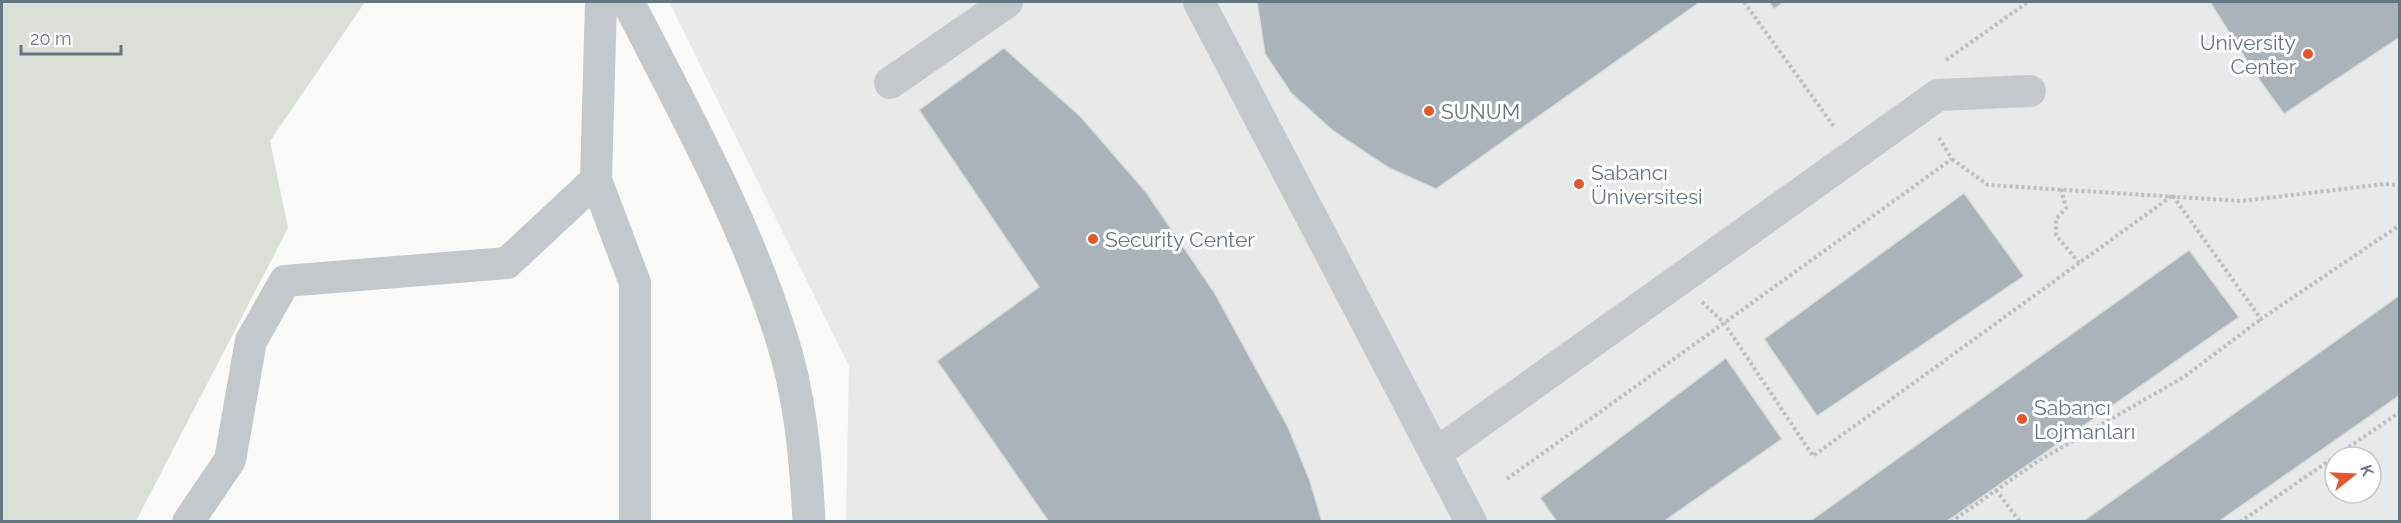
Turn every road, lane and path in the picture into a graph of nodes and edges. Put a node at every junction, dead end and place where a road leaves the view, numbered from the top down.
1 (602, 2) edge
2 (628, 2) edge
3 (1007, 2) edge
4 (1199, 2) edge
5 (1744, 2) edge
6 (2028, 2) edge
7 (1942, 63) dead end
8 (890, 83) dead end
9 (2030, 91) dead end
10 (1920, 108) junction
11 (1841, 136) dead end
12 (1952, 159) junction
13 (596, 180) junction
14 (2400, 185) edge
15 (2061, 189) junction
16 (2173, 195) junction
17 (2400, 225) edge
18 (2079, 263) junction
19 (2261, 319) junction
20 (1724, 323) junction
21 (2400, 412) edge
22 (1435, 453) junction
23 (1507, 479) dead end
24 (1996, 490) junction
25 (188, 522) edge
26 (634, 522) edge
27 (809, 522) edge
28 (1471, 522) edge
29 (1951, 522) edge
30 (2019, 522) edge
31 (2240, 522) edge

1 - 13 street
2 - 27 street
3 - 8 street
4 - 22 street
5 - 11 path
6 - 7 path
9 - 10 street
10 - 12 path
10 - 22 street
12 - 15 path
12 - 20 path
13 - 25 street
13 - 26 street
14 - 16 path
15 - 16 path
15 - 18 path
16 - 18 path
16 - 19 path
17 - 19 path
18 - 20 path
19 - 24 path
20 - 23 path
21 - 31 path
22 - 28 street
24 - 29 path
24 - 30 path

